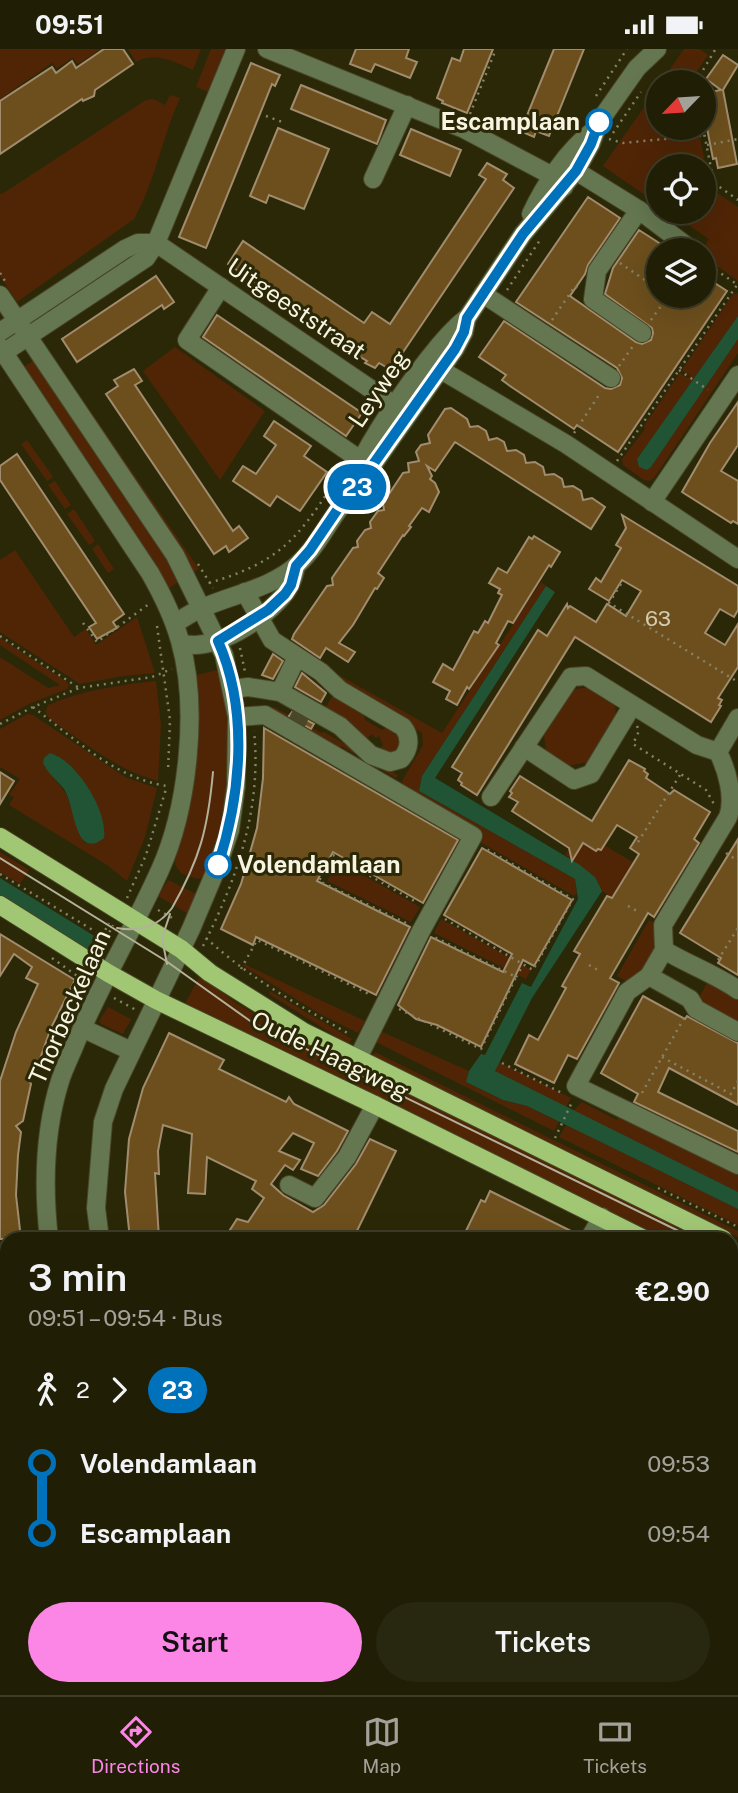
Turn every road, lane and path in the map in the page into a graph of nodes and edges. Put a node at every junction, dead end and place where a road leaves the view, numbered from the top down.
1 (236, 49) edge
2 (267, 49) edge
3 (496, 49) edge
4 (644, 49) edge
5 (657, 49) edge
6 (713, 49) edge
7 (703, 70) edge
8 (642, 76) junction
9 (407, 105) junction
10 (266, 116) dead end
11 (285, 123) dead end
12 (464, 129) junction
13 (602, 134) junction
14 (738, 139) edge
15 (654, 140) edge
16 (706, 140) edge
17 (707, 145) junction
18 (564, 175) junction
19 (373, 179) dead end
20 (738, 200) edge
21 (639, 211) junction
22 (676, 238) edge
23 (156, 243) junction
24 (608, 255) junction
25 (716, 270) edge
26 (646, 281) edge
27 (738, 285) edge
28 (221, 287) junction
29 (483, 294) junction
30 (0, 295) edge
31 (593, 299) junction
32 (22, 329) junction
33 (0, 332) edge
34 (542, 333) junction
35 (642, 333) dead end
36 (1, 351) edge
37 (433, 365) junction
38 (679, 370) junction
39 (738, 376) edge
40 (611, 378) dead end
41 (711, 391) dead end
42 (402, 411) junction
43 (366, 464) junction
44 (608, 474) junction
45 (652, 502) junction
46 (738, 559) edge
47 (296, 566) junction
48 (621, 584) dead end
49 (245, 592) junction
50 (145, 594) dead end
51 (203, 608) junction
52 (260, 616) junction
53 (83, 624) dead end
54 (166, 625) junction
55 (0, 636) edge
56 (218, 641) junction
57 (181, 643) junction
58 (297, 657) junction
59 (164, 670) junction
60 (738, 683) edge
61 (79, 688) junction
62 (233, 689) junction
63 (272, 691) junction
64 (632, 706) junction
65 (33, 707) junction
66 (292, 712) tunnel mouth
67 (237, 717) junction
68 (738, 718) edge
69 (314, 723) tunnel mouth
70 (0, 724) edge
71 (356, 740) junction
72 (524, 747) junction
73 (726, 748) edge
74 (168, 774) dead end
75 (680, 775) junction
76 (175, 787) junction
77 (491, 797) dead end
78 (730, 805) junction
79 (0, 837) edge
80 (638, 842) dead end
81 (0, 874) edge
82 (0, 905) edge
83 (628, 906) dead end
84 (128, 910) junction
85 (637, 911) dead end
86 (738, 928) edge
87 (191, 929) junction
88 (97, 931) dead end
89 (104, 936) junction
90 (181, 950) junction
91 (664, 950) junction
92 (523, 964) dead end
93 (589, 965) dead end
94 (101, 968) junction
95 (601, 972) dead end
96 (708, 975) junction
97 (649, 976) junction
98 (516, 977) dead end
99 (738, 990) edge
100 (100, 991) junction
101 (692, 1003) junction
102 (152, 1008) junction
103 (82, 1028) junction
104 (738, 1032) edge
105 (131, 1051) junction
106 (362, 1051) junction
107 (662, 1057) junction
108 (738, 1081) edge
109 (733, 1090) junction
110 (642, 1093) dead end
111 (738, 1093) edge
112 (571, 1104) dead end
113 (375, 1105) junction
114 (555, 1138) dead end
115 (738, 1165) edge
116 (289, 1185) dead end
117 (653, 1185) dead end
118 (602, 1217) junction
119 (738, 1227) edge
120 (48, 1232) edge
121 (99, 1232) edge
122 (593, 1232) edge
123 (631, 1232) edge
124 (710, 1232) edge

1 - 23 street
2 - 9 street
3 - 12 path
4 - 8 street, Leyweg
5 - 8 street, Leyweg
6 - 7 path
8 - 13 street, Leyweg
8 - 13 path
9 - 12 street
9 - 19 street
10 - 11 path
12 - 18 street
13 - 15 path
13 - 18 street, Leyweg
14 - 17 path
16 - 17 path
17 - 20 path
18 - 21 street
18 - 29 street, Leyweg
21 - 22 street
21 - 24 street
23 - 28 street, Uitgeeststraat
23 - 32 street
24 - 26 path
24 - 31 street
25 - 27 path
27 - 38 path
28 - 42 street, Uitgeeststraat
28 - 43 street
29 - 34 street
29 - 37 street, Leyweg
30 - 32 street
31 - 34 path
31 - 35 street
32 - 33 street
32 - 36 street
32 - 51 street
34 - 40 street
36 - 54 street
37 - 42 street, Leyweg
37 - 44 street
38 - 41 path
38 - 44 path
39 - 45 street
42 - 43 street, Leyweg
43 - 47 street, Leyweg
44 - 45 street
45 - 46 street
47 - 49 street, Leyweg
47 - 52 street, Leyweg
48 - 60 path
49 - 51 street, Leyweg
49 - 52 street
50 - 53 path
51 - 54 street, Leyweg
51 - 56 street
52 - 56 street, Leyweg
52 - 58 street
54 - 57 street
54 - 59 path
55 - 61 path
56 - 57 street, Leyweg
56 - 62 street
57 - 76 street
58 - 63 street
58 - 71 street
59 - 61 path
59 - 74 path
61 - 65 path
62 - 63 street
62 - 67 street
63 - 66 street
63 - 71 street
64 - 72 street
64 - 72 street
64 - 73 street
64 - 75 path
65 - 70 path
65 - 76 path
67 - 87 street
67 - 106 street
68 - 73 street
69 - 71 street
72 - 77 street
73 - 78 street
75 - 78 path
75 - 80 path
76 - 84 path
76 - 84 street
78 - 91 street
79 - 84 main road
81 - 89 path
82 - 94 main road, Oude Haagweg
83 - 85 path
84 - 87 path, Oude Haagweg
84 - 89 path, Thorbeckelaan
84 - 89 path
84 - 90 main road, Oude Haagweg
84 - 94 street, Thorbeckelaan
86 - 96 path
87 - 90 street
87 - 106 path, Oude Haagweg
88 - 89 path
89 - 94 path, Thorbeckelaan
90 - 102 street
90 - 106 main road, Oude Haagweg
91 - 96 street
91 - 97 street
92 - 98 path
93 - 95 path
94 - 100 street, Thorbeckelaan
94 - 100 path, Thorbeckelaan
94 - 102 main road, Oude Haagweg
96 - 99 street
97 - 101 street
97 - 115 street
100 - 102 path
100 - 103 street, Thorbeckelaan
101 - 104 street
101 - 107 path
102 - 105 street
102 - 113 main road, Oude Haagweg
103 - 105 street
103 - 120 street, Thorbeckelaan
105 - 121 street
106 - 124 main road, Oude Haagweg
107 - 109 path
107 - 110 path
108 - 109 path
109 - 111 path
112 - 114 path
113 - 116 street
113 - 118 main road, Oude Haagweg
117 - 119 path
118 - 122 street
118 - 123 main road, Oude Haagweg

